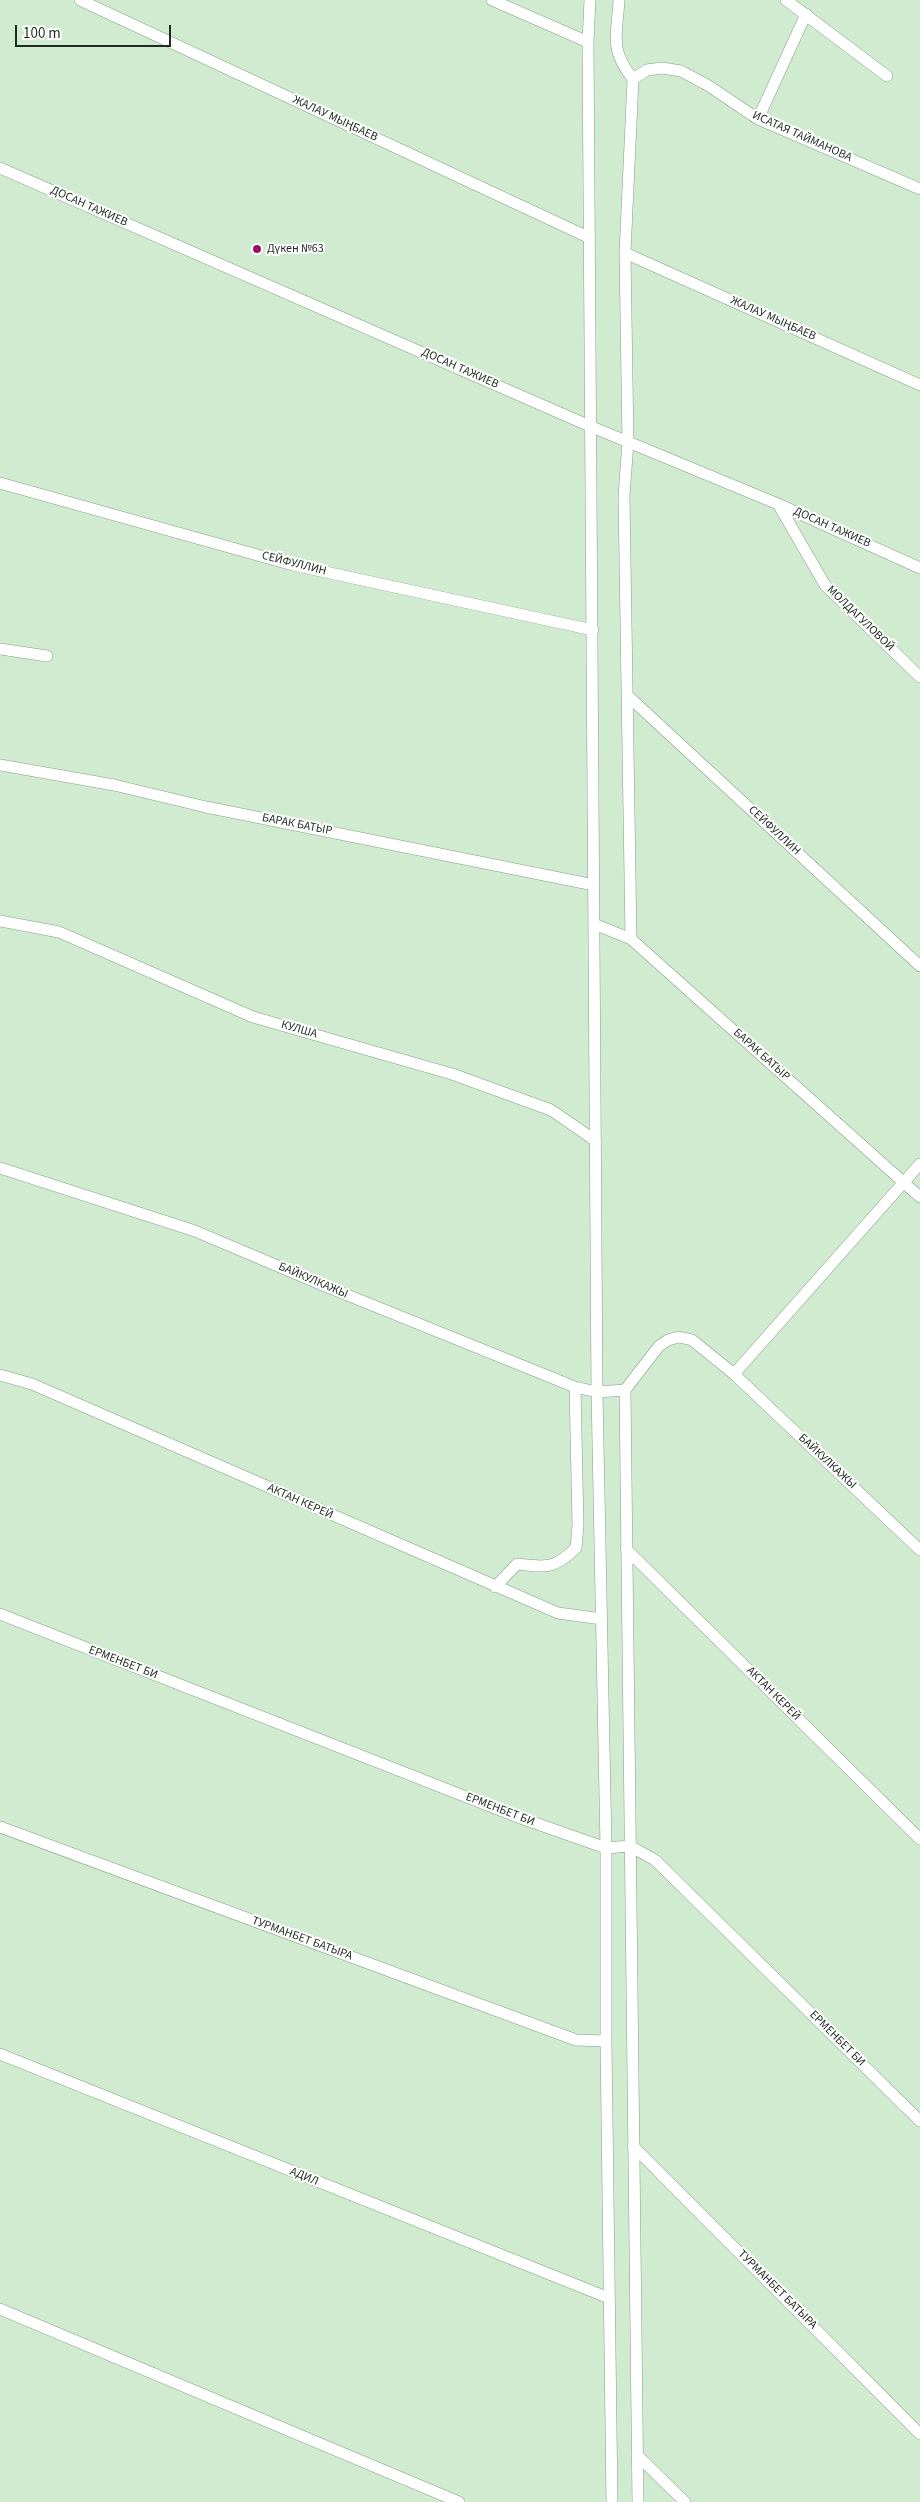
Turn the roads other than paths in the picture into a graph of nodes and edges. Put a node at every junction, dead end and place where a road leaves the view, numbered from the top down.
1 (80, 0) edge
2 (492, 0) edge
3 (590, 0) edge
4 (619, 0) edge
5 (786, 0) edge
6 (806, 14) junction
7 (588, 42) junction
8 (887, 76) dead end
9 (633, 79) junction
10 (758, 119) junction
11 (0, 168) edge
12 (920, 189) edge
13 (590, 238) junction
14 (625, 253) junction
15 (920, 385) edge
16 (592, 427) junction
17 (628, 442) junction
18 (0, 483) edge
19 (778, 504) junction
20 (920, 568) edge
21 (593, 630) junction
22 (0, 649) edge
23 (47, 656) dead end
24 (920, 677) edge
25 (628, 696) junction
26 (0, 765) edge
27 (594, 884) junction
28 (0, 921) edge
29 (594, 924) junction
30 (631, 939) junction
31 (920, 966) edge
32 (596, 1141) junction
33 (920, 1164) edge
34 (0, 1168) edge
35 (904, 1182) junction
36 (920, 1197) edge
37 (734, 1374) junction
38 (0, 1375) edge
39 (575, 1387) junction
40 (625, 1390) junction
41 (597, 1392) junction
42 (626, 1549) junction
43 (920, 1550) edge
44 (495, 1587) junction
45 (0, 1614) edge
46 (602, 1620) junction
47 (0, 1827) edge
48 (920, 1839) edge
49 (630, 1846) junction
50 (606, 1848) junction
51 (606, 2041) junction
52 (0, 2054) edge
53 (920, 2121) edge
54 (633, 2146) junction
55 (608, 2298) junction
56 (0, 2309) edge
57 (920, 2434) edge
58 (637, 2455) junction
59 (460, 2502) edge
60 (612, 2502) edge
61 (638, 2502) edge
62 (685, 2502) edge

1 - 13 street, ЖАЛАУ МЫҢБАЕВ
2 - 7 street
3 - 7 street
4 - 9 street
5 - 6 street
6 - 8 street
6 - 10 street
7 - 13 street
9 - 10 street, ИСАТАЯ ТАЙМАНОВА
9 - 14 street
10 - 12 street, ИСАТАЯ ТАЙМАНОВА
11 - 16 street, ДОСАН ТАЖИЕВ
13 - 16 street
14 - 15 street, ЖАЛАУ МЫҢБАЕВ
14 - 17 street
16 - 17 street, ДОСАН ТАЖИЕВ
16 - 21 street
17 - 19 street, ДОСАН ТАЖИЕВ
17 - 25 street
18 - 21 street, СЕЙФУЛЛИН
19 - 20 street, ДОСАН ТАЖИЕВ
19 - 24 street, МОЛДАГУЛОВОЙ
21 - 27 street
22 - 23 street
25 - 30 street
25 - 31 street, СЕЙФУЛЛИН
26 - 27 street, БАРАК БАТЫР
27 - 29 street
28 - 32 street, КУЛША
29 - 30 street, БАРАК БАТЫР
29 - 32 street
30 - 35 street, БАРАК БАТЫР
32 - 41 street
33 - 35 street
34 - 39 street, БАЙКУЛКАЖЫ
35 - 36 street, БАРАК БАТЫР
35 - 37 street
37 - 40 street, БАЙКУЛКАЖЫ
37 - 43 street, БАЙКУЛКАЖЫ
38 - 44 street, АКТАН КЕРЕЙ
39 - 41 street, БАЙКУЛКАЖЫ
39 - 44 street
40 - 41 street, БАЙКУЛКАЖЫ
40 - 42 street
41 - 46 street
42 - 48 street, АКТАН КЕРЕЙ
42 - 49 street
44 - 46 street, АКТАН КЕРЕЙ
45 - 50 street, ЕРМЕНБЕТ БИ
46 - 50 street
47 - 51 street, ТУРМАНБЕТ БАТЫРА
49 - 50 street, ЕРМЕНБЕТ БИ
49 - 53 street, ЕРМЕНБЕТ БИ
49 - 54 street
50 - 51 street
51 - 55 street
52 - 55 street, АДИЛ
54 - 57 street, ТУРМАНБЕТ БАТЫРА
54 - 58 street
55 - 60 street
56 - 59 street
58 - 61 street
58 - 62 street

